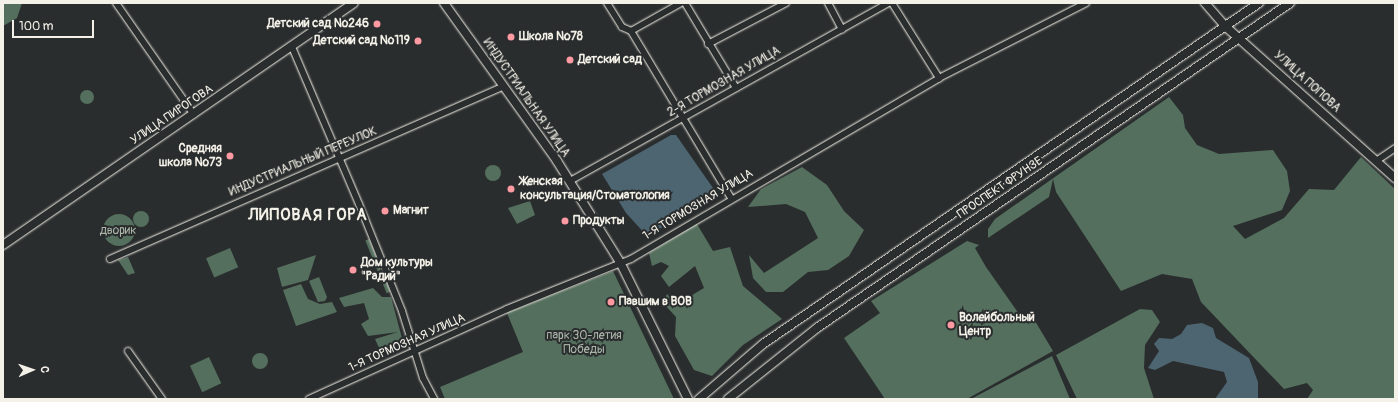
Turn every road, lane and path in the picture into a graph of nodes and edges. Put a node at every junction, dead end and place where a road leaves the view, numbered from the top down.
1 (116, 3) edge
2 (354, 3) edge
3 (444, 3) edge
4 (607, 3) edge
5 (681, 3) edge
6 (685, 3) edge
7 (786, 3) edge
8 (828, 3) edge
9 (890, 3) edge
10 (1086, 3) edge
11 (1205, 3) edge
12 (1259, 3) edge
13 (1290, 3) edge
14 (1225, 26) junction
15 (842, 28) junction
16 (631, 31) junction
17 (1240, 38) junction
18 (708, 44) junction
19 (292, 47) junction
20 (939, 78) junction
21 (504, 86) junction
22 (736, 88) junction
23 (194, 115) junction
24 (683, 118) junction
25 (1395, 148) edge
26 (340, 158) junction
27 (1376, 161) junction
28 (1395, 178) edge
29 (570, 181) junction
30 (731, 198) junction
31 (3, 245) edge
32 (110, 259) dead end
33 (622, 264) junction
34 (128, 351) dead end
35 (414, 351) junction
36 (162, 399) edge
37 (309, 399) edge
38 (434, 399) edge
39 (688, 399) edge
40 (699, 399) edge
41 (728, 399) edge

1 - 23 street
2 - 19 main road, УЛИЦА ПИРОГОВА
3 - 21 main road, ИНДУСТРИАЛЬНАЯ УЛИЦА
4 - 16 street
5 - 16 street
6 - 18 street
7 - 18 street
8 - 15 street
9 - 15 street, 2-Я ТОРМОЗНАЯ УЛИЦА
9 - 20 street
10 - 20 street, 1-Я ТОРМОЗНАЯ УЛИЦА
11 - 14 main road, УЛИЦА ПОПОВА
12 - 14 main road, ПРОСПЕКТ ФРУНЗЕ
13 - 17 main road, ПРОСПЕКТ ФРУНЗЕ
14 - 17 main road, УЛИЦА ПОПОВА
14 - 40 main road, ПРОСПЕКТ ФРУНЗЕ
15 - 22 street, 2-Я ТОРМОЗНАЯ УЛИЦА
16 - 24 street
17 - 27 main road, УЛИЦА ПОПОВА
17 - 41 main road, ПРОСПЕКТ ФРУНЗЕ
18 - 22 street
19 - 23 main road, УЛИЦА ПИРОГОВА
19 - 26 street
20 - 30 street, 1-Я ТОРМОЗНАЯ УЛИЦА
21 - 26 street, ИНДУСТРИАЛЬНЫЙ ПЕРЕУЛОК
21 - 29 main road, ИНДУСТРИАЛЬНАЯ УЛИЦА
22 - 24 street, 2-Я ТОРМОЗНАЯ УЛИЦА
23 - 31 main road, УЛИЦА ПИРОГОВА
24 - 29 street, 2-Я ТОРМОЗНАЯ УЛИЦА
24 - 30 street
25 - 27 street
26 - 32 street, ИНДУСТРИАЛЬНЫЙ ПЕРЕУЛОК
26 - 35 street
27 - 28 main road, УЛИЦА ПОПОВА
29 - 33 main road, ИНДУСТРИАЛЬНАЯ УЛИЦА
30 - 33 street, 1-Я ТОРМОЗНАЯ УЛИЦА
33 - 35 street, 1-Я ТОРМОЗНАЯ УЛИЦА
33 - 39 main road, ИНДУСТРИАЛЬНАЯ УЛИЦА
34 - 36 street
35 - 37 street, 1-Я ТОРМОЗНАЯ УЛИЦА
35 - 38 street

